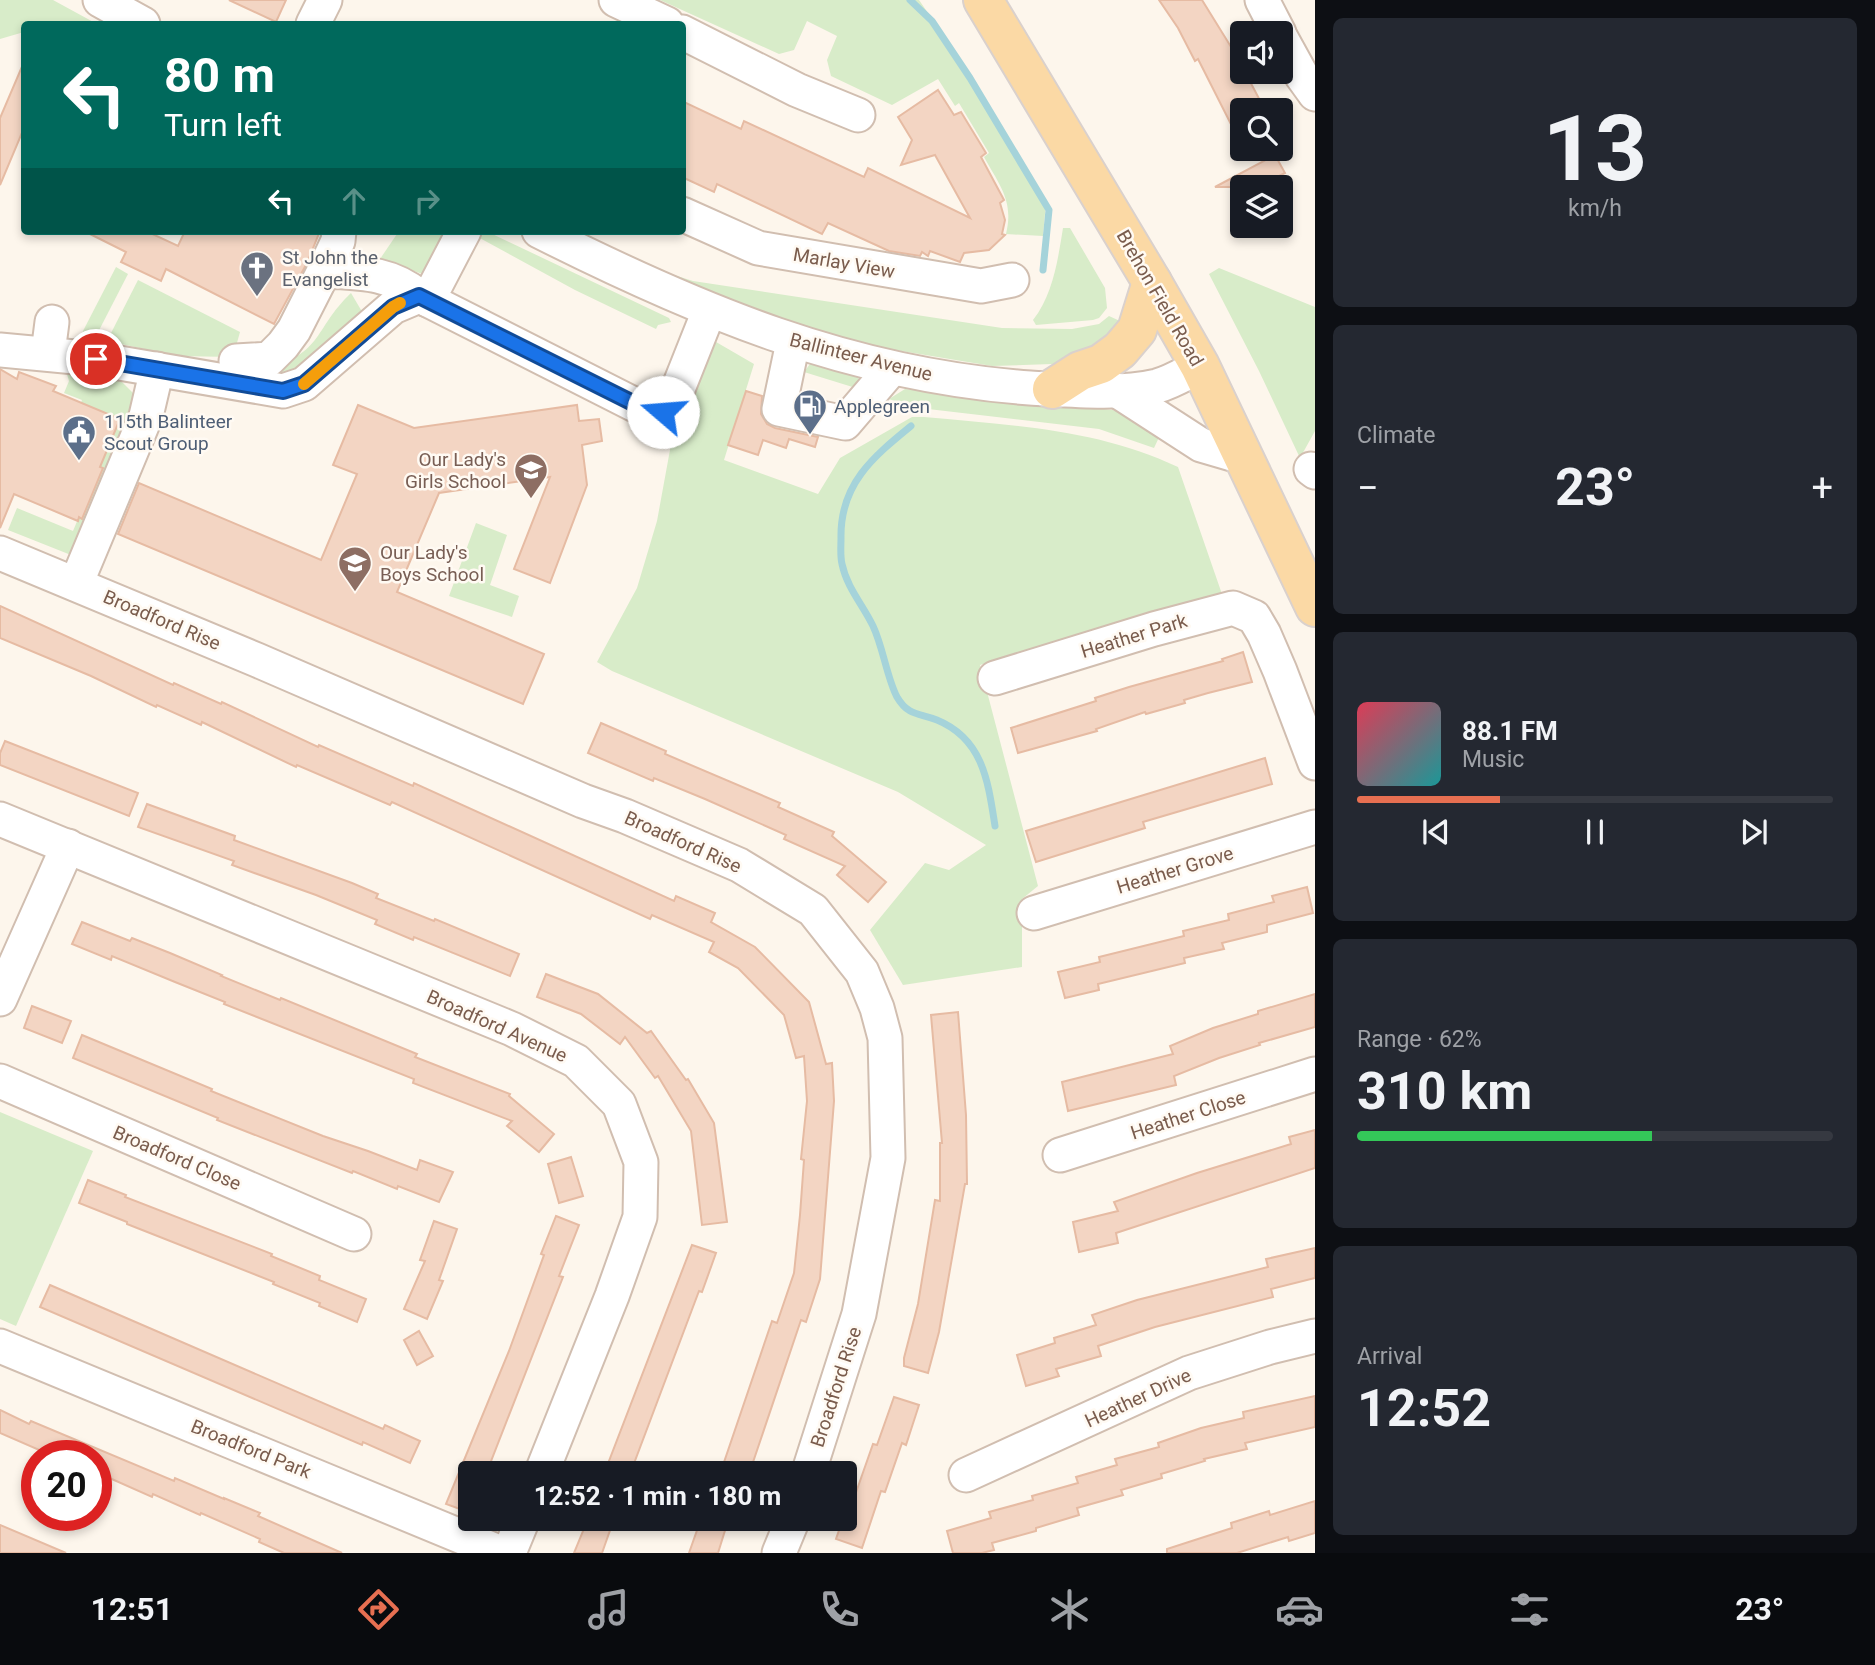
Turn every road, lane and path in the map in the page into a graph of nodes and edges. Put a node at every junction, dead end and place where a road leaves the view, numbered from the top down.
1 (100, 0) edge
2 (325, 0) edge
3 (983, 0) edge
4 (1262, 0) edge
5 (138, 21) edge
6 (314, 21) edge
7 (1273, 21) edge
8 (686, 34) edge
9 (1293, 60) edge
10 (1315, 94) edge
11 (858, 115) dead end
12 (686, 216) edge
13 (339, 235) edge
14 (462, 235) edge
15 (556, 235) edge
16 (581, 241) edge
17 (324, 271) junction
18 (1012, 280) dead end
19 (1152, 282) junction
20 (424, 298) junction
21 (709, 311) junction
22 (793, 342) junction
23 (0, 350) edge
24 (236, 361) dead end
25 (1200, 366) junction
26 (892, 368) junction
27 (157, 369) junction
28 (1052, 389) junction
29 (1116, 390) junction
30 (1242, 457) junction
31 (0, 553) edge
32 (76, 584) junction
33 (1315, 607) edge
34 (995, 678) dead end
35 (1315, 763) edge
36 (0, 818) edge
37 (1315, 827) edge
38 (68, 846) junction
39 (1034, 913) dead end
40 (0, 999) edge
41 (1315, 1074) edge
42 (0, 1081) edge
43 (1060, 1155) dead end
44 (355, 1234) dead end
45 (1315, 1336) edge
46 (0, 1346) edge
47 (546, 1461) edge
48 (812, 1461) edge
49 (966, 1475) dead end
50 (518, 1531) edge
51 (788, 1531) edge
52 (501, 1553) edge
53 (509, 1553) edge
54 (779, 1553) edge

1 - 5 street
2 - 6 street
3 - 19 main road, Brehon Field Road
4 - 7 street
8 - 11 street
9 - 10 street
12 - 18 street, Marlay View
13 - 17 street
14 - 20 street
15 - 16 street, Ballinteer Avenue
16 - 21 street, Ballinteer Avenue
17 - 20 street
17 - 24 street
19 - 25 main road, Brehon Field Road
19 - 28 main road
20 - 21 street
20 - 27 street
21 - 22 street, Ballinteer Avenue
22 - 26 street, Ballinteer Avenue
22 - 26 street
23 - 27 street
25 - 29 street, Ballinteer Avenue
25 - 30 main road, Brehon Field Road
26 - 28 street, Ballinteer Avenue
27 - 32 street
28 - 29 street, Ballinteer Avenue
29 - 30 street
30 - 33 main road, Brehon Field Road
31 - 32 street, Broadford Rise
32 - 48 street, Broadford Rise
34 - 35 street, Heather Park
36 - 38 street, Broadford Avenue
37 - 39 street, Heather Grove
38 - 40 street
38 - 47 street, Broadford Avenue
41 - 43 street, Heather Close
42 - 44 street, Broadford Close
45 - 49 street, Heather Drive
46 - 52 street, Broadford Park
50 - 53 street
51 - 54 street

